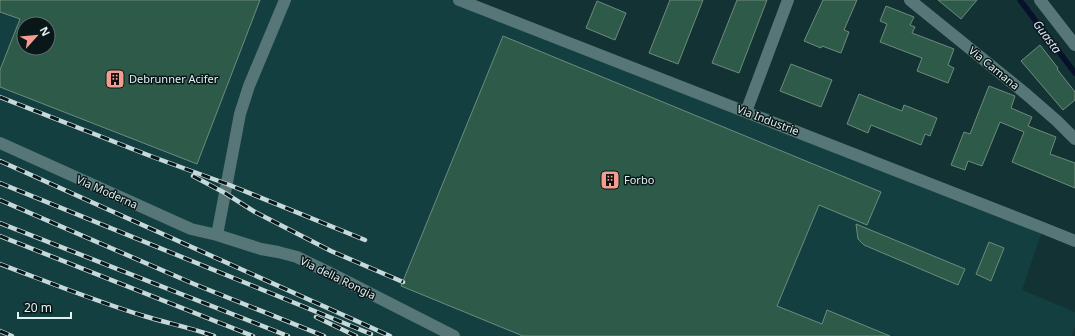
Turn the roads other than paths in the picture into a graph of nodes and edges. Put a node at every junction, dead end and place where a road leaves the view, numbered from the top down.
1 (285, 0) edge
2 (460, 0) edge
3 (788, 0) edge
4 (910, 0) edge
5 (1040, 0) edge
6 (1075, 45) edge
7 (746, 112) junction
8 (1075, 140) edge
9 (0, 143) edge
10 (217, 235) junction
11 (1075, 241) edge
12 (454, 336) edge

1 - 10 street
2 - 7 street, Via Industrie
3 - 7 street
4 - 8 street, Via Camana
5 - 6 street
7 - 11 street, Via Industrie
9 - 10 street, Via Moderna
10 - 12 street, Via della Rongia

